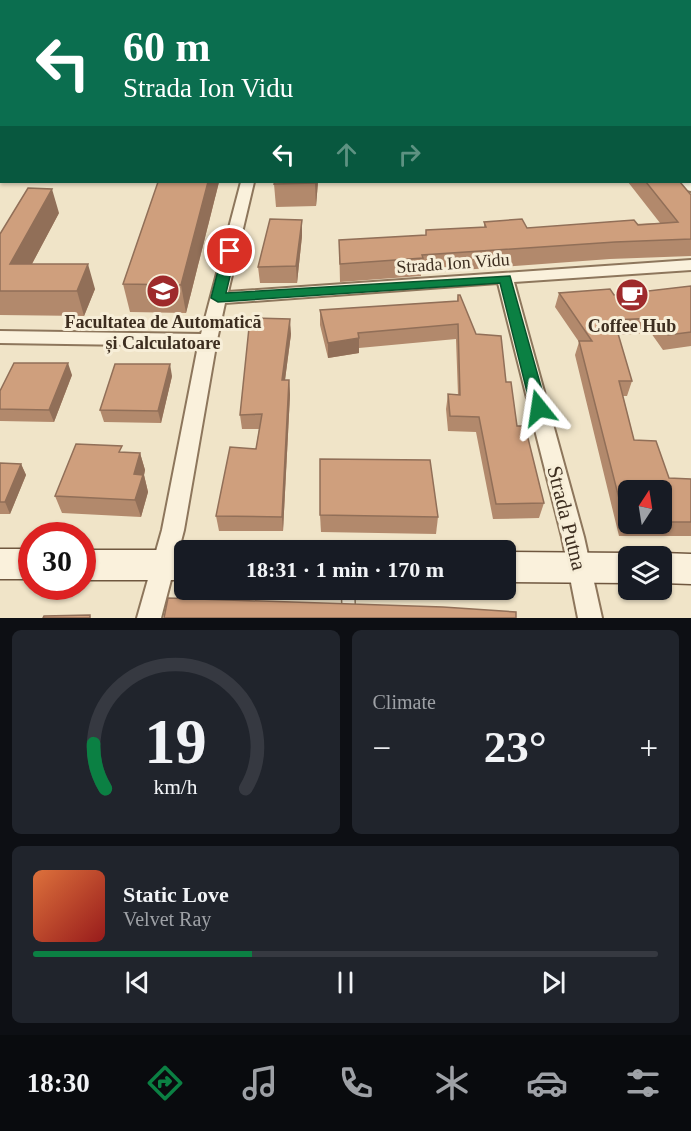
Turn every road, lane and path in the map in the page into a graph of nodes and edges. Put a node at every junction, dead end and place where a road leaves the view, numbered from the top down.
1 (247, 183) edge
2 (691, 265) edge
3 (505, 279) junction
4 (218, 298) junction
5 (0, 337) edge
6 (208, 340) junction
7 (0, 564) edge
8 (18, 564) edge
9 (96, 564) edge
10 (174, 565) edge
11 (516, 567) edge
12 (580, 567) junction
13 (618, 568) edge
14 (672, 568) edge
15 (691, 569) edge
16 (348, 600) edge
17 (149, 618) edge
18 (349, 618) edge
19 (590, 618) edge

1 - 4 street
2 - 3 street, Strada Ion Vidu
3 - 4 street, Strada Ion Vidu
3 - 12 street, Strada Putna
4 - 6 street
5 - 6 street
6 - 10 street
7 - 8 street
9 - 10 street
10 - 17 street
11 - 12 street
12 - 13 street
12 - 19 street, Strada Putna
14 - 15 street
16 - 18 lane

